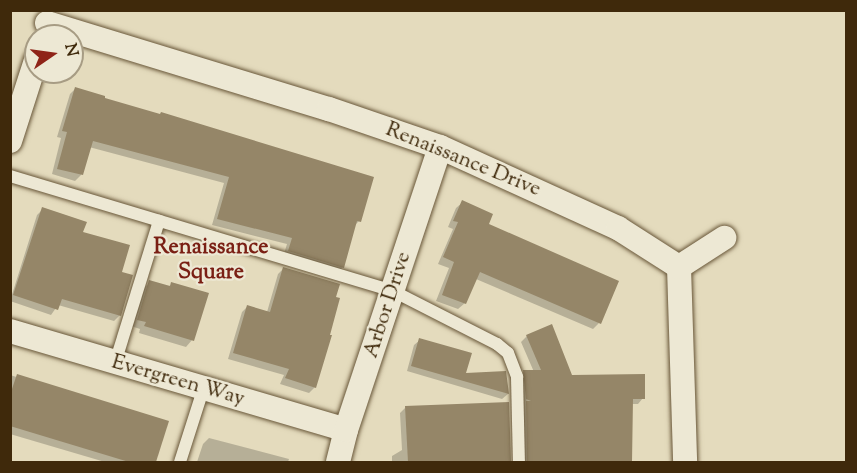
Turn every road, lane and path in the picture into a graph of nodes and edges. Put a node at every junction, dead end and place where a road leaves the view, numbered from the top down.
1 (47, 23) edge
2 (18, 95) edge
3 (10, 141) edge
4 (440, 147) junction
5 (10, 176) edge
6 (159, 221) junction
7 (724, 238) dead end
8 (679, 267) junction
9 (393, 291) junction
10 (10, 331) edge
11 (115, 363) junction
12 (204, 387) junction
13 (346, 430) junction
14 (180, 462) edge
15 (338, 462) edge
16 (519, 462) edge
17 (685, 462) edge

1 - 4 street, Renaissance Drive
2 - 3 street
4 - 8 street, Renaissance Drive
4 - 9 street, Arbor Drive
5 - 6 lane
6 - 9 lane
6 - 11 lane
7 - 8 street
8 - 17 street
9 - 13 street, Arbor Drive
9 - 16 lane
10 - 11 street, Evergreen Way
11 - 12 street, Evergreen Way
12 - 13 street, Evergreen Way
12 - 14 lane
13 - 15 street, Arbor Drive

